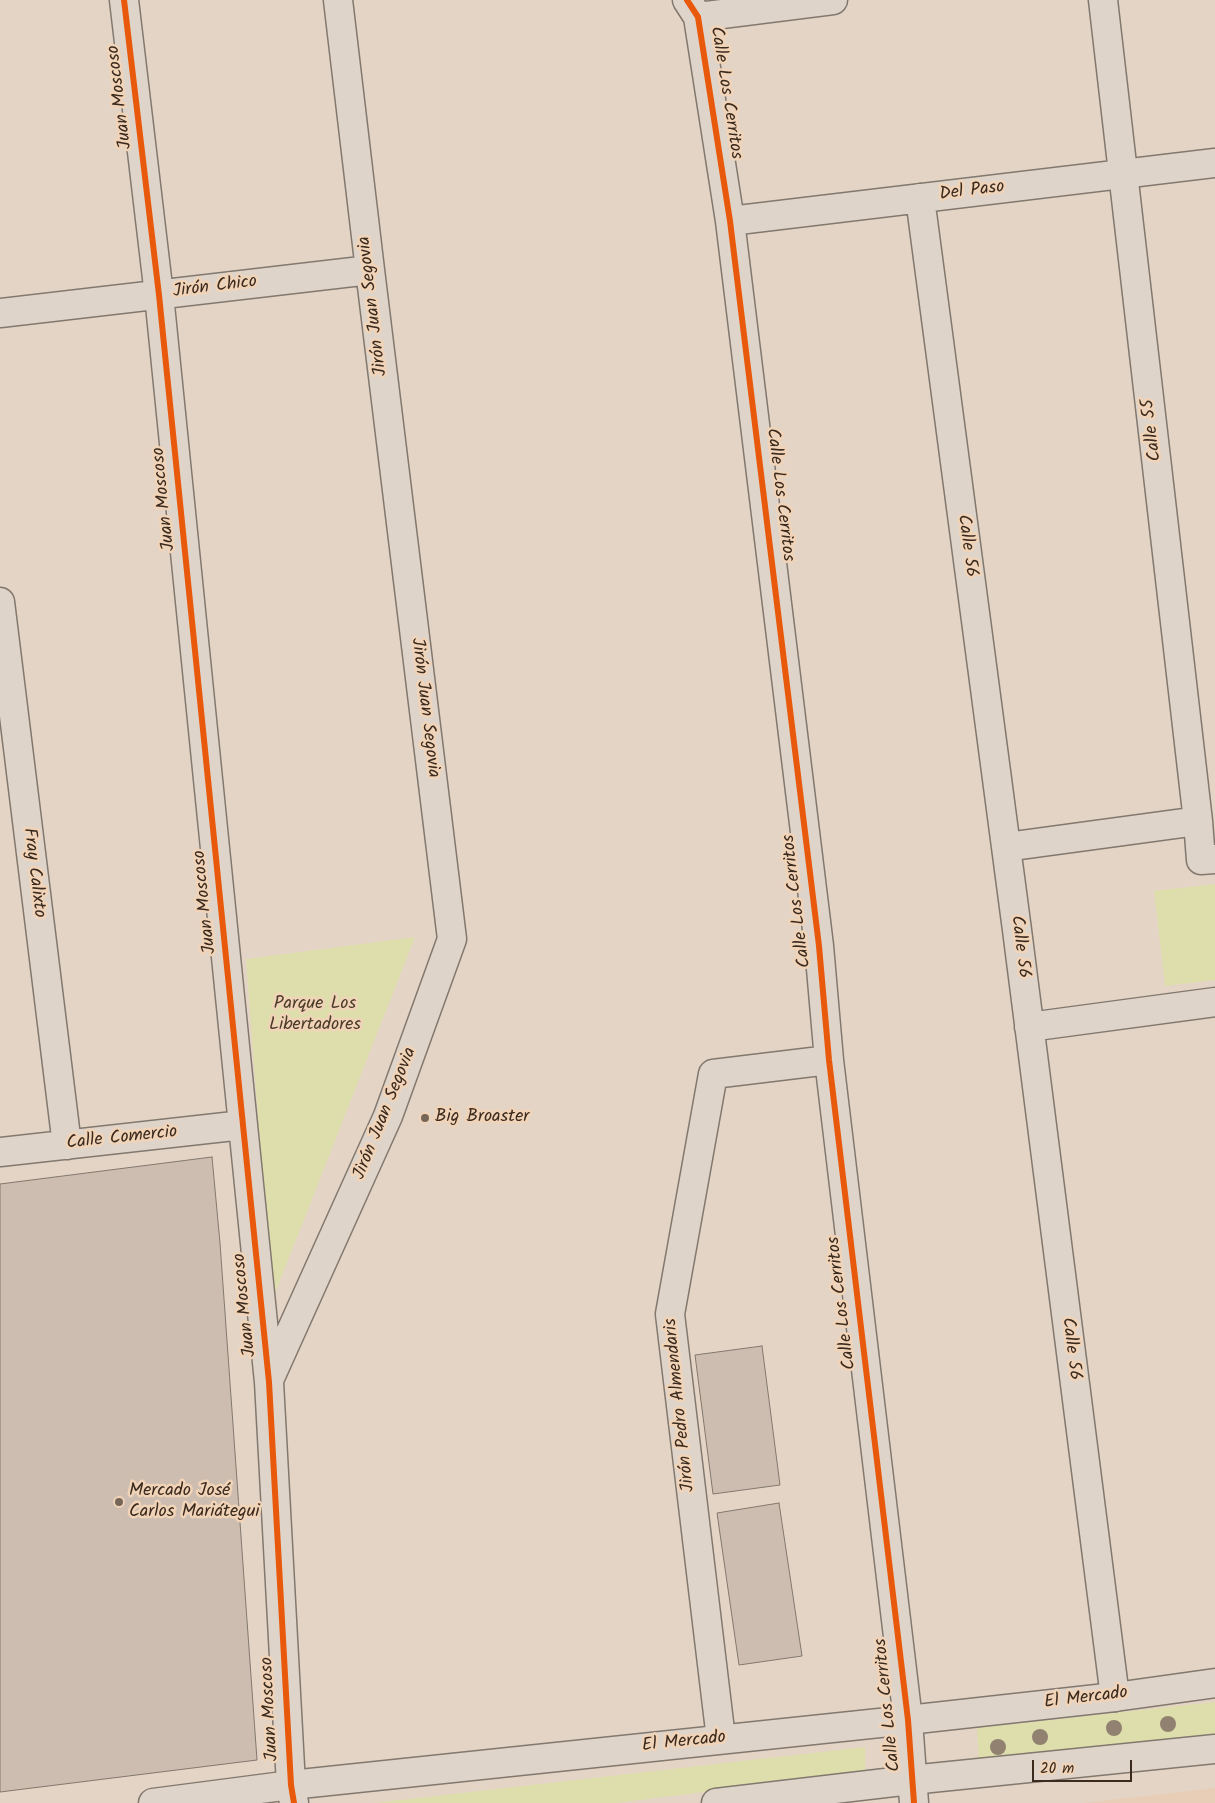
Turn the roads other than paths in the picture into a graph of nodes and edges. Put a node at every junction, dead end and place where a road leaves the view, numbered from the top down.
1 (124, 0) edge
2 (338, 0) edge
3 (834, 0) edge
4 (1103, 0) edge
5 (693, 8) edge
6 (1215, 163) edge
7 (1123, 174) junction
8 (920, 198) junction
9 (730, 221) junction
10 (370, 270) junction
11 (159, 295) junction
12 (0, 313) edge
13 (0, 602) edge
14 (1198, 821) junction
15 (1006, 847) junction
16 (1208, 859) edge
17 (1215, 1002) edge
18 (1029, 1027) junction
19 (829, 1060) junction
20 (243, 1125) junction
21 (67, 1145) junction
22 (0, 1152) edge
23 (268, 1382) junction
24 (1215, 1683) edge
25 (1115, 1696) junction
26 (908, 1720) junction
27 (721, 1739) junction
28 (1215, 1749) edge
29 (913, 1791) edge
30 (292, 1794) edge
31 (153, 1803) edge
32 (716, 1803) edge

1 - 11 street, Juan Moscoso
2 - 10 street, Jirón Juan Segovia
3 - 5 street
4 - 7 street, Calle 55
5 - 9 street, Calle Los Cerritos
6 - 7 street, Del Paso
7 - 8 street, Del Paso
7 - 14 street, Calle 55
8 - 9 street, Del Paso
8 - 15 street, Calle 56
9 - 19 street, Calle Los Cerritos
10 - 11 street, Jirón Chico
10 - 23 street, Jirón Juan Segovia
11 - 12 street, Jirón Chico
11 - 20 street, Juan Moscoso
13 - 21 street, Fray Calixto
14 - 15 street
14 - 16 street, Calle 55
15 - 18 street, Calle 56
17 - 18 street
18 - 25 street, Calle 56
19 - 26 street, Calle Los Cerritos
19 - 27 street, Jirón Pedro Almendaris
20 - 21 street, Calle Comercio
20 - 23 street, Juan Moscoso
21 - 22 street, Calle Comercio
23 - 30 street, Juan Moscoso
24 - 25 street, El Mercado
25 - 26 street, El Mercado
26 - 27 street, El Mercado
26 - 29 street, Calle Los Cerritos
27 - 30 street, El Mercado
28 - 29 street
29 - 32 street
30 - 31 street, El Mercado

